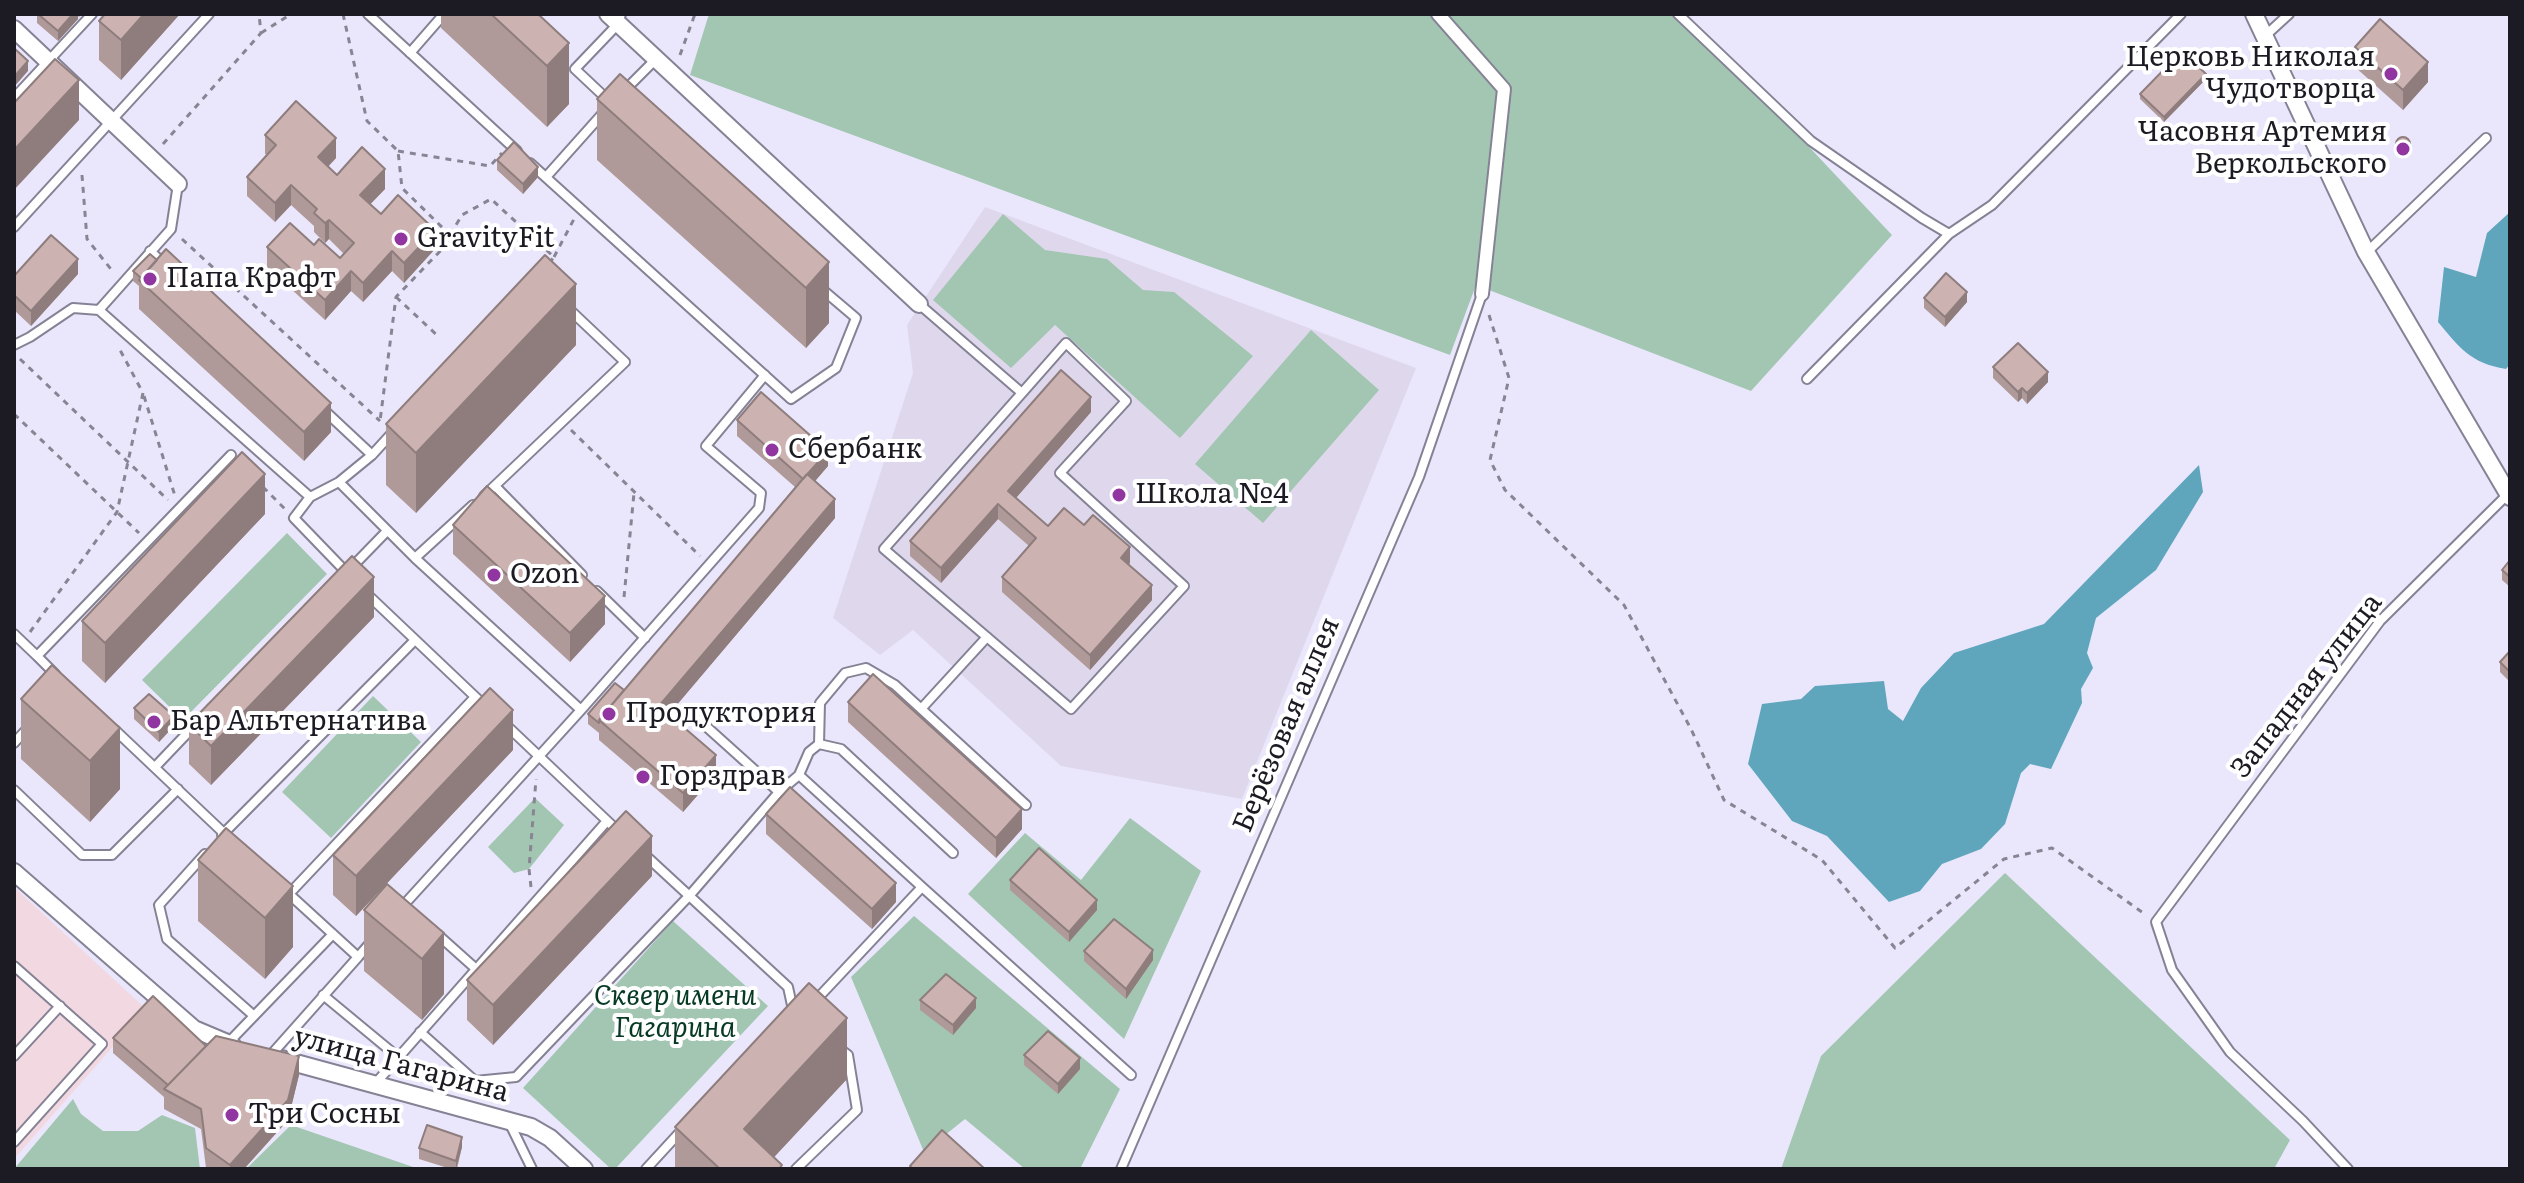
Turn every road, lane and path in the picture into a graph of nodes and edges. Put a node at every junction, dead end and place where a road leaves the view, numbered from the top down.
1 (92, 14) edge
2 (209, 14) edge
3 (259, 14) edge
4 (291, 14) edge
5 (343, 14) edge
6 (368, 14) edge
7 (444, 14) edge
8 (695, 14) edge
9 (1438, 14) edge
10 (1678, 14) edge
11 (2181, 14) edge
12 (2254, 14) edge
13 (2289, 14) edge
14 (616, 17) edge
15 (14, 29) edge
16 (261, 33) junction
17 (2265, 36) junction
18 (410, 53) junction
19 (656, 59) junction
20 (565, 60) dead end
21 (48, 62) junction
22 (575, 69) junction
23 (669, 71) junction
24 (14, 98) edge
25 (612, 103) junction
26 (111, 122) junction
27 (2486, 138) dead end
28 (510, 144) junction
29 (398, 151) junction
30 (80, 155) junction
31 (150, 159) junction
32 (546, 177) junction
33 (178, 184) joint
34 (580, 209) junction
35 (14, 227) edge
36 (171, 229) junction
37 (1949, 234) junction
38 (450, 235) junction
39 (150, 251) junction
40 (2366, 252) junction
41 (554, 257) junction
42 (545, 267) edge
43 (173, 273) edge
44 (122, 283) junction
45 (821, 288) edge
46 (1482, 294) junction
47 (396, 297) junction
48 (558, 299) edge
49 (919, 304) joint
50 (99, 310) junction
51 (114, 337) dead end
52 (439, 337) dead end
53 (14, 345) edge
54 (14, 353) edge
55 (765, 375) junction
56 (1807, 379) dead end
57 (143, 393) junction
58 (1022, 393) junction
59 (314, 401) edge
60 (14, 414) edge
61 (403, 421) edge
62 (564, 423) junction
63 (231, 455) dead end
64 (372, 455) junction
65 (128, 462) junction
66 (339, 482) junction
67 (262, 486) edge
68 (496, 487) junction
69 (634, 493) dead end
70 (2509, 495) edge
71 (310, 497) junction
72 (179, 511) junction
73 (117, 512) junction
74 (294, 518) junction
75 (387, 531) junction
76 (149, 543) junction
77 (415, 558) junction
78 (709, 565) junction
79 (346, 572) junction
80 (355, 581) edge
81 (336, 583) edge
82 (364, 590) edge
83 (622, 616) junction
84 (14, 634) edge
85 (987, 637) junction
86 (645, 638) junction
87 (415, 640) junction
88 (23, 643) junction
89 (37, 656) junction
90 (67, 686) edge
91 (475, 697) junction
92 (921, 709) junction
93 (581, 710) junction
94 (208, 713) edge
95 (35, 720) edge
96 (699, 720) dead end
97 (111, 726) edge
98 (14, 743) edge
99 (819, 744) junction
100 (538, 755) junction
101 (155, 767) junction
102 (799, 775) junction
103 (178, 789) junction
104 (14, 790) edge
105 (779, 792) junction
106 (1026, 805) dead end
107 (607, 821) junction
108 (224, 833) junction
109 (631, 842) edge
110 (235, 843) edge
111 (643, 853) edge
112 (953, 853) dead end
113 (14, 872) edge
114 (278, 884) edge
115 (922, 887) junction
116 (289, 894) junction
117 (690, 895) junction
118 (534, 904) junction
119 (404, 905) junction
120 (395, 915) edge
121 (415, 915) edge
122 (2156, 922) junction
123 (427, 926) edge
124 (333, 934) junction
125 (376, 936) edge
126 (358, 957) junction
127 (475, 968) junction
128 (15, 969) edge
129 (323, 995) junction
130 (812, 1003) edge
131 (60, 1006) junction
132 (253, 1015) junction
133 (784, 1020) edge
134 (420, 1032) junction
135 (836, 1045) edge
136 (249, 1050) junction
137 (14, 1056) edge
138 (398, 1057) junction
139 (1131, 1075) dead end
140 (374, 1085) junction
141 (509, 1121) junction
142 (688, 1123) edge
143 (14, 1142) edge
144 (532, 1169) edge
145 (584, 1169) edge
146 (646, 1169) edge
147 (796, 1169) edge
148 (1121, 1169) edge
149 (2348, 1169) edge

1 - 21 lane
2 - 26 lane
3 - 16 path
4 - 16 path
5 - 29 path
6 - 18 lane
7 - 18 lane
8 - 23 path
9 - 46 street
10 - 37 lane
11 - 37 lane
12 - 17 street
13 - 17 lane
14 - 19 street
14 - 22 lane
15 - 21 street
16 - 31 path
17 - 40 street
18 - 28 lane
19 - 23 street
19 - 25 lane
20 - 22 lane
21 - 24 lane
21 - 26 street
22 - 25 lane
23 - 49 street
25 - 32 lane
26 - 30 lane
26 - 31 street
27 - 40 lane
28 - 29 path
28 - 32 lane
29 - 38 path
30 - 35 lane
30 - 44 path
31 - 33 street
32 - 34 lane
33 - 36 lane
34 - 41 path
34 - 55 lane
36 - 39 lane
36 - 47 path
37 - 56 lane
38 - 41 path
38 - 47 path
39 - 43 lane
39 - 44 lane
40 - 70 street
41 - 42 path
44 - 50 lane
45 - 55 lane
46 - 122 path
46 - 148 lane, Берёзовая аллея
47 - 52 path
48 - 62 lane
49 - 58 lane
50 - 53 lane
50 - 71 lane
51 - 57 path
54 - 65 path
55 - 78 lane
57 - 65 path
57 - 72 path
58 - 85 lane
58 - 85 lane
59 - 64 lane
60 - 73 path
61 - 64 lane
62 - 68 lane
62 - 78 path
63 - 72 lane
64 - 66 lane
65 - 72 path
65 - 73 path
66 - 71 lane
66 - 75 lane
67 - 74 path
68 - 77 lane
68 - 83 lane
69 - 83 path
70 - 122 lane, Западная улица
71 - 74 lane
72 - 76 lane
73 - 76 path
73 - 88 path
74 - 79 lane
75 - 77 lane
75 - 79 lane
76 - 89 lane
77 - 93 lane
78 - 86 lane
79 - 80 lane
79 - 81 lane
82 - 87 lane
83 - 86 lane
84 - 88 lane
85 - 92 lane
86 - 93 lane
87 - 91 lane
87 - 108 lane
88 - 89 lane
89 - 90 lane
91 - 100 lane
91 - 116 lane
92 - 99 lane
92 - 106 lane
93 - 100 lane
94 - 101 lane
95 - 98 lane
96 - 105 lane
97 - 101 lane
99 - 102 lane
99 - 112 lane
100 - 107 lane
100 - 118 path
100 - 119 lane
101 - 103 lane
102 - 105 lane
102 - 115 lane
103 - 104 lane
103 - 108 lane
105 - 117 lane
107 - 109 lane
107 - 118 lane
108 - 110 lane
108 - 132 lane
111 - 117 lane
113 - 136 street, улица Гагарина
114 - 116 lane
115 - 130 lane
115 - 139 lane
116 - 124 lane
117 - 133 lane
117 - 134 lane
118 - 127 lane
119 - 120 lane
119 - 121 lane
122 - 149 lane
123 - 127 lane
124 - 126 lane
124 - 132 lane
125 - 126 lane
126 - 129 lane
127 - 134 lane
128 - 131 lane
129 - 136 lane
129 - 138 lane
131 - 137 lane
131 - 143 lane
132 - 136 lane
134 - 138 lane
135 - 147 lane
136 - 140 street, улица Гагарина
138 - 140 lane
140 - 141 street, улица Гагарина
141 - 144 lane
141 - 145 street, улица Гагарина
142 - 146 lane

